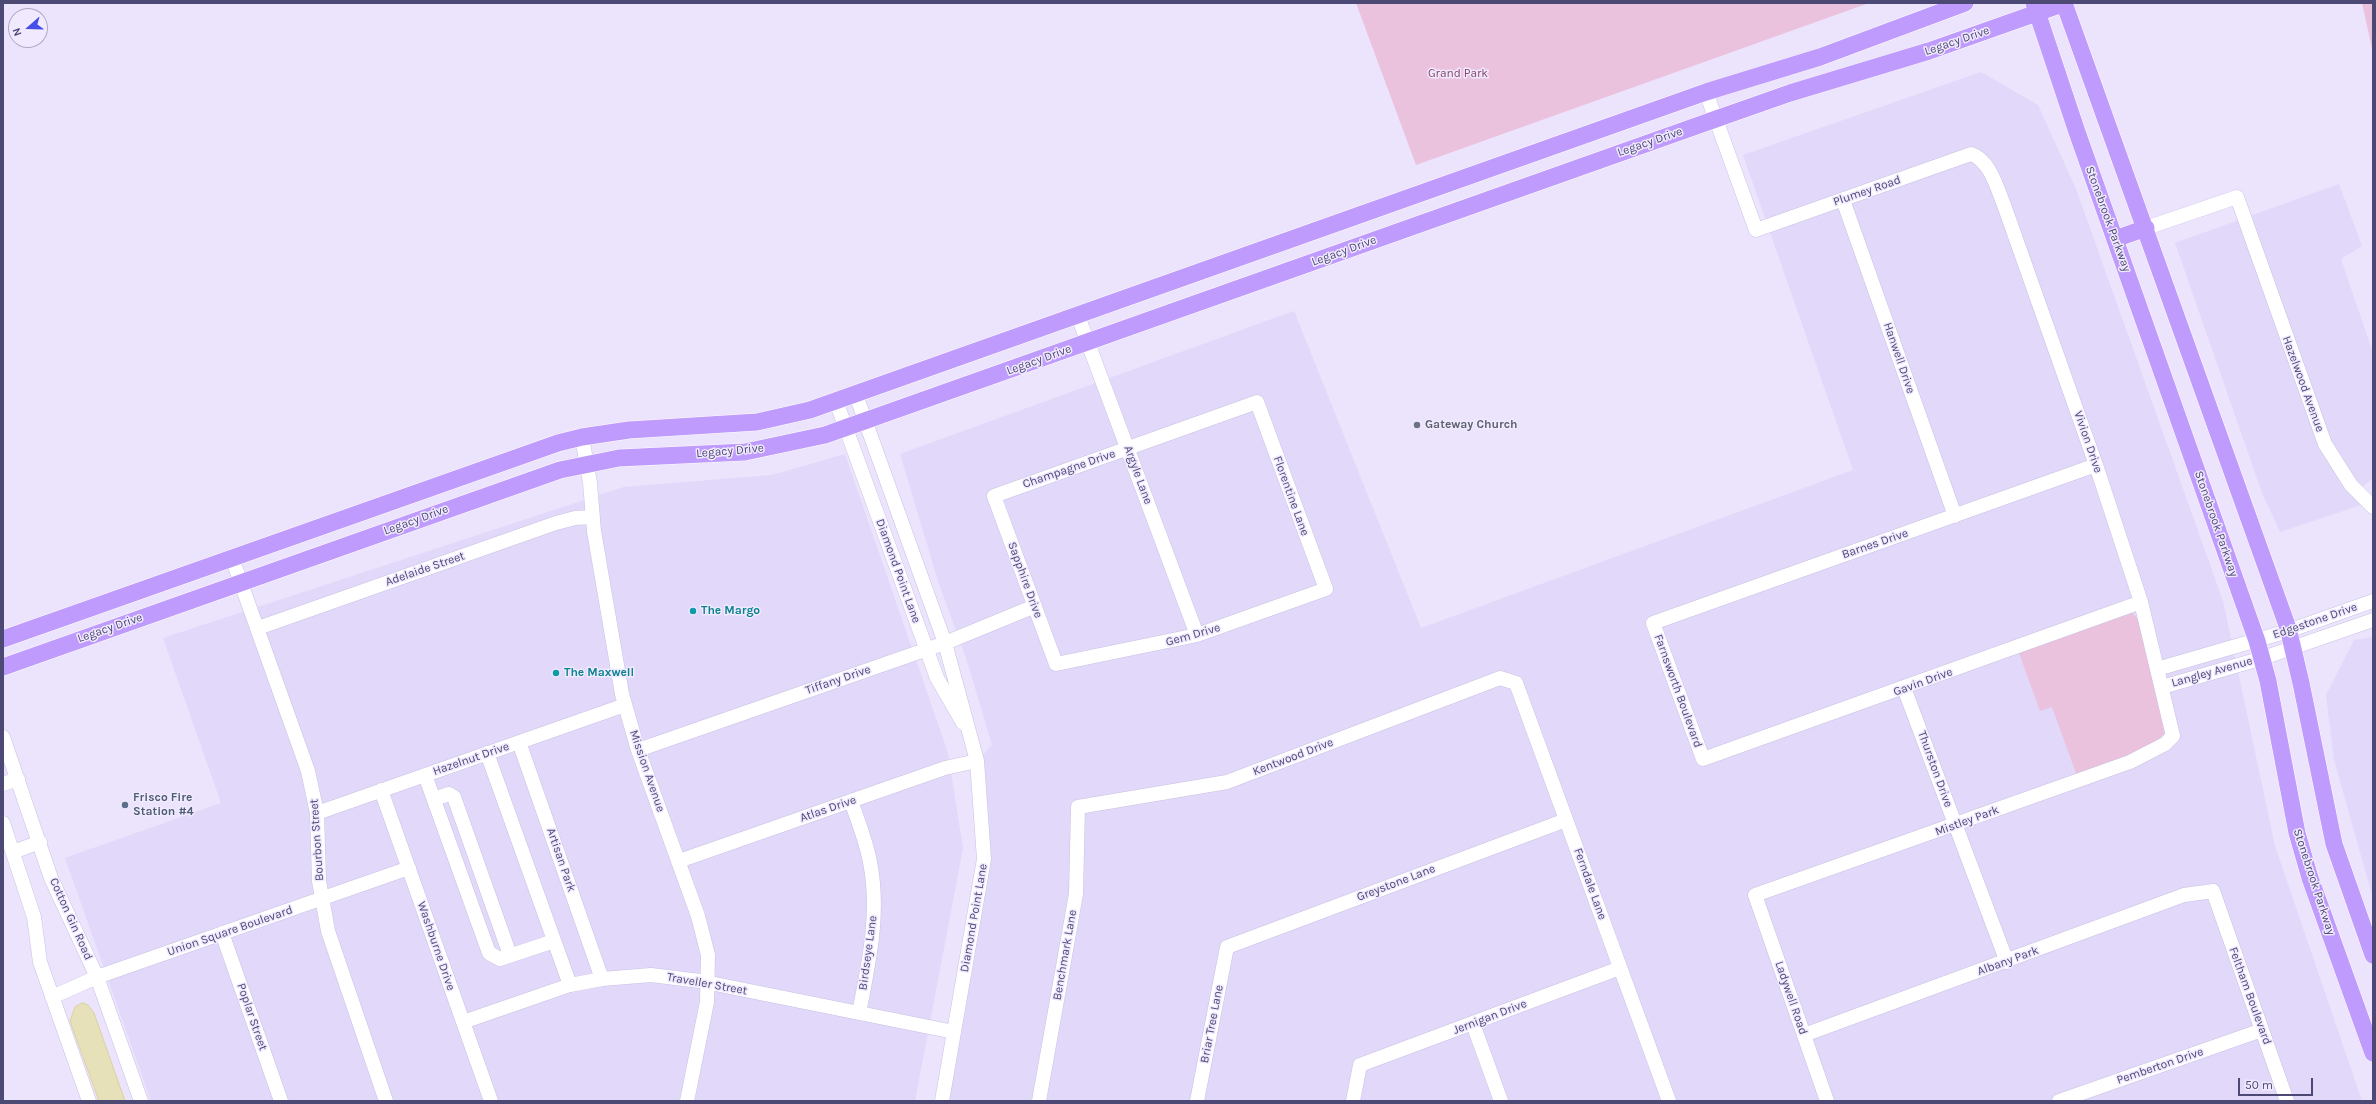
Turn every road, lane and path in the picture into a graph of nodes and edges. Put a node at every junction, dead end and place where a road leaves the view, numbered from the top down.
1 (1965, 3) edge
2 (2064, 3) edge
3 (2036, 8) edge
4 (1706, 92) junction
5 (1716, 119) junction
6 (1978, 156) joint
7 (1418, 196) junction
8 (1843, 200) junction
9 (1427, 222) junction
10 (2146, 228) junction
11 (2115, 239) junction
12 (1078, 316) junction
13 (1088, 342) junction
14 (856, 394) junction
15 (836, 401) junction
16 (1257, 402) joint
17 (866, 421) junction
18 (846, 428) junction
19 (582, 437) junction
20 (1128, 448) junction
21 (587, 464) junction
22 (2096, 465) junction
23 (994, 496) joint
24 (2373, 507) edge
25 (1955, 516) junction
26 (593, 517) junction
27 (232, 558) junction
28 (241, 583) junction
29 (1326, 589) joint
30 (2373, 601) edge
31 (2142, 602) junction
32 (1035, 606) junction
33 (2373, 620) edge
34 (1653, 623) joint
35 (258, 628) junction
36 (2288, 631) junction
37 (1197, 635) junction
38 (3, 639) edge
39 (2257, 641) junction
40 (946, 643) junction
41 (2292, 648) junction
42 (927, 650) junction
43 (2263, 658) junction
44 (1056, 664) joint
45 (3, 666) edge
46 (2157, 669) junction
47 (1500, 678) joint
48 (2162, 687) junction
49 (1904, 688) junction
50 (625, 705) junction
51 (971, 735) junction
52 (2173, 736) joint
53 (3, 737) edge
54 (519, 742) junction
55 (638, 750) junction
56 (487, 753) junction
57 (1703, 759) joint
58 (977, 761) junction
59 (425, 775) junction
60 (18, 778) junction
61 (3, 784) edge
62 (381, 790) junction
63 (434, 799) junction
64 (851, 801) junction
65 (1078, 807) joint
66 (316, 813) junction
67 (1566, 820) junction
68 (3, 823) edge
69 (1955, 825) junction
70 (40, 842) junction
71 (13, 852) junction
72 (679, 861) junction
73 (409, 868) junction
74 (2213, 891) joint
75 (1755, 895) joint
76 (322, 898) junction
77 (222, 933) junction
78 (554, 941) junction
79 (1227, 947) joint
80 (510, 955) junction
81 (2373, 955) edge
82 (2006, 962) junction
83 (1620, 968) junction
84 (96, 977) junction
85 (602, 978) junction
86 (709, 982) junction
87 (570, 985) junction
88 (52, 997) junction
89 (859, 1012) junction
90 (463, 1022) junction
91 (1473, 1024) junction
92 (2262, 1030) junction
93 (954, 1032) junction
94 (1804, 1035) junction
95 (2373, 1053) edge
96 (89, 1101) edge
97 (141, 1101) edge
98 (281, 1101) edge
99 (386, 1101) edge
100 (491, 1101) edge
101 (687, 1101) edge
102 (942, 1101) edge
103 (1039, 1101) edge
104 (1197, 1101) edge
105 (1353, 1101) edge
106 (1501, 1101) edge
107 (1669, 1101) edge
108 (1827, 1101) edge
109 (2059, 1101) edge
110 (2287, 1101) edge

1 - 4 main road
2 - 3 main road, Legacy Drive
2 - 10 main road
3 - 5 main road, Legacy Drive
3 - 11 main road, Stonebrook Parkway
4 - 5 street
4 - 7 main road
5 - 8 street, Plumey Road
5 - 9 main road, Legacy Drive
6 - 8 street, Plumey Road
6 - 22 street, Vivion Drive
7 - 9 main road
7 - 12 main road
8 - 25 street, Hanwell Drive
9 - 13 main road, Legacy Drive
10 - 11 main road
10 - 24 street, Hazelwood Avenue
10 - 36 main road
11 - 39 main road, Stonebrook Parkway
12 - 13 street, Argyle Lane
12 - 14 main road
13 - 17 main road, Legacy Drive
13 - 20 street, Argyle Lane
14 - 15 main road
14 - 17 street, Diamond Point Lane
15 - 18 street, Diamond Point Lane
15 - 19 main road
16 - 20 street, Champagne Drive
16 - 29 street, Florentine Lane
17 - 18 main road, Legacy Drive
17 - 40 street, Diamond Point Lane
18 - 21 main road, Legacy Drive
18 - 42 street, Diamond Point Lane
19 - 21 street, Mission Avenue
19 - 27 main road
20 - 23 street, Champagne Drive
20 - 37 street, Argyle Lane
21 - 26 street, Mission Avenue
21 - 28 main road, Legacy Drive
22 - 25 street, Barnes Drive
22 - 31 street, Vivion Drive
23 - 32 street, Sapphire Drive
25 - 34 street, Barnes Drive
26 - 35 street, Adelaide Street
26 - 50 street, Mission Avenue
27 - 28 street, Bourbon Street
27 - 38 main road
28 - 35 street, Bourbon Street
28 - 45 main road, Legacy Drive
29 - 37 street, Gem Drive
30 - 36 street, Edgestone Drive
31 - 46 street, Vivion Drive
31 - 49 street, Gavin Drive
32 - 40 street, Tiffany Drive
32 - 44 street, Sapphire Drive
33 - 41 street, Edgestone Drive
34 - 57 street, Farnsworth Boulevard
35 - 66 street, Bourbon Street
36 - 39 street, Edgestone Drive
36 - 41 main road
37 - 44 street, Gem Drive
39 - 43 main road, Stonebrook Parkway
39 - 46 street, Langley Avenue
40 - 42 street, Tiffany Drive
40 - 51 street, Diamond Point Lane
41 - 43 street, Edgestone Drive
41 - 81 main road
42 - 51 street, Diamond Point Lane
42 - 55 street, Tiffany Drive
43 - 48 street, Langley Avenue
43 - 95 main road, Stonebrook Parkway
46 - 48 street, Vivion Drive
47 - 65 street, Kentwood Drive
47 - 67 street, Ferndale Lane
48 - 52 street, Vivion Drive
49 - 57 street, Gavin Drive
49 - 69 street, Thurston Drive
50 - 54 street, Hazelnut Drive
50 - 55 street, Mission Avenue
51 - 58 street, Diamond Point Lane
52 - 69 street, Mistley Park
53 - 60 street, Cotton Gin Road
54 - 56 street, Hazelnut Drive
54 - 85 street, Artisan Park
55 - 72 street, Mission Avenue
56 - 59 street, Hazelnut Drive
56 - 78 street
58 - 64 street, Atlas Drive
58 - 93 street, Diamond Point Lane
59 - 62 street, Hazelnut Drive
59 - 63 street
60 - 61 street
60 - 70 street, Cotton Gin Road
62 - 66 street, Hazelnut Drive
62 - 73 street, Washburne Drive
63 - 80 street
63 - 80 street
64 - 72 street, Atlas Drive
64 - 89 street, Birdseye Lane
65 - 103 street, Benchmark Lane
66 - 76 street, Bourbon Street
67 - 79 street, Greystone Lane
67 - 83 street, Ferndale Lane
68 - 71 street
69 - 75 street, Mistley Park
69 - 82 street, Thurston Drive
70 - 71 street
70 - 84 street, Cotton Gin Road
71 - 88 street
72 - 86 street, Mission Avenue
73 - 76 street, Union Square Boulevard
73 - 90 street, Washburne Drive
74 - 82 street, Albany Park
74 - 92 street, Feltham Boulevard
75 - 94 street, Ladywell Road
76 - 77 street, Union Square Boulevard
76 - 99 street, Bourbon Street
77 - 84 street, Union Square Boulevard
77 - 98 street, Poplar Street
78 - 80 street
78 - 87 street
79 - 104 street, Briar Tree Lane
82 - 94 street, Albany Park
83 - 91 street, Jernigan Drive
83 - 107 street, Ferndale Lane
84 - 88 street, Union Square Boulevard
84 - 97 street, Cotton Gin Road
85 - 86 street, Traveller Street
85 - 87 street, Traveller Street
86 - 89 street, Traveller Street
86 - 101 street, Mission Avenue
87 - 90 street, Traveller Street
88 - 96 street
89 - 93 street, Traveller Street
90 - 100 street, Washburne Drive
91 - 105 street, Jernigan Drive
91 - 106 street
92 - 109 street, Pemberton Drive
92 - 110 street, Feltham Boulevard
93 - 102 street, Diamond Point Lane
94 - 108 street, Ladywell Road

